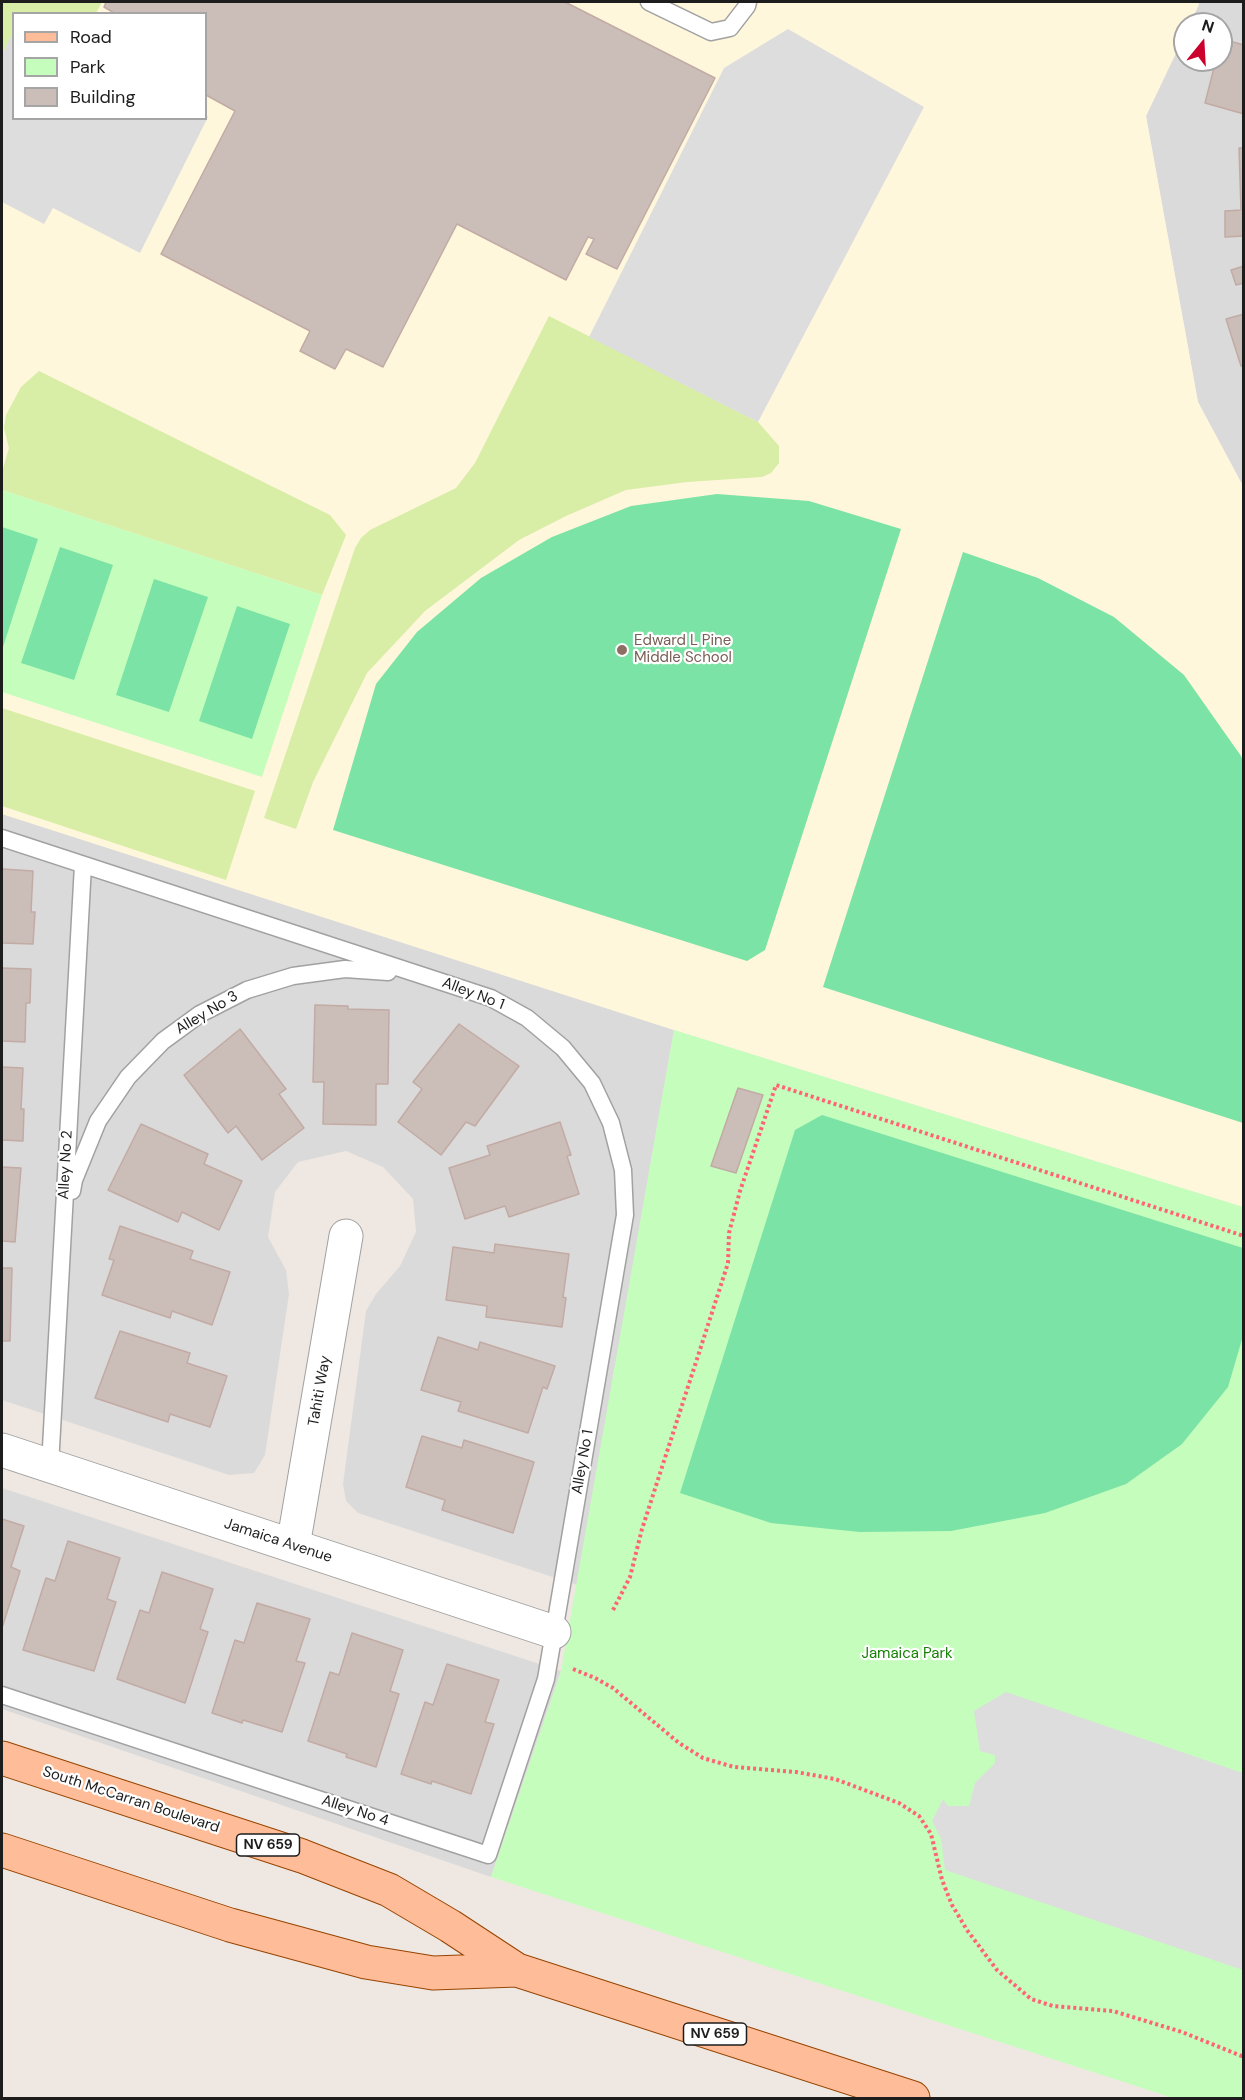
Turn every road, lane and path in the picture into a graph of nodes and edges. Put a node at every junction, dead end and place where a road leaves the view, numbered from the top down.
1 (649, 2) edge
2 (748, 2) edge
3 (2, 838) edge
4 (83, 865) junction
5 (445, 982) junction
6 (346, 1236) dead end
7 (1244, 1236) edge
8 (62, 1244) junction
9 (2, 1450) edge
10 (50, 1466) junction
11 (293, 1546) junction
12 (613, 1610) dead end
13 (552, 1646) junction
14 (2, 1695) edge
15 (2, 1758) edge
16 (2, 1850) edge
17 (517, 1970) junction
18 (1244, 2057) edge
19 (913, 2098) edge

1 - 2 lane
3 - 4 lane, Alley No 1
4 - 5 lane, Alley No 1
4 - 8 lane, Alley No 2
5 - 8 lane, Alley No 3
5 - 13 lane, Alley No 1
6 - 11 street, Tahiti Way
7 - 12 path
8 - 10 lane, Alley No 2
9 - 10 street, Jamaica Avenue
10 - 11 street, Jamaica Avenue
11 - 13 street, Jamaica Avenue
13 - 14 lane, Alley No 4
13 - 18 path
15 - 17 main road, South McCarran Boulevard / NV 659
16 - 17 main road, South McCarran Boulevard / NV 659
17 - 19 main road, South McCarran Boulevard / NV 659

